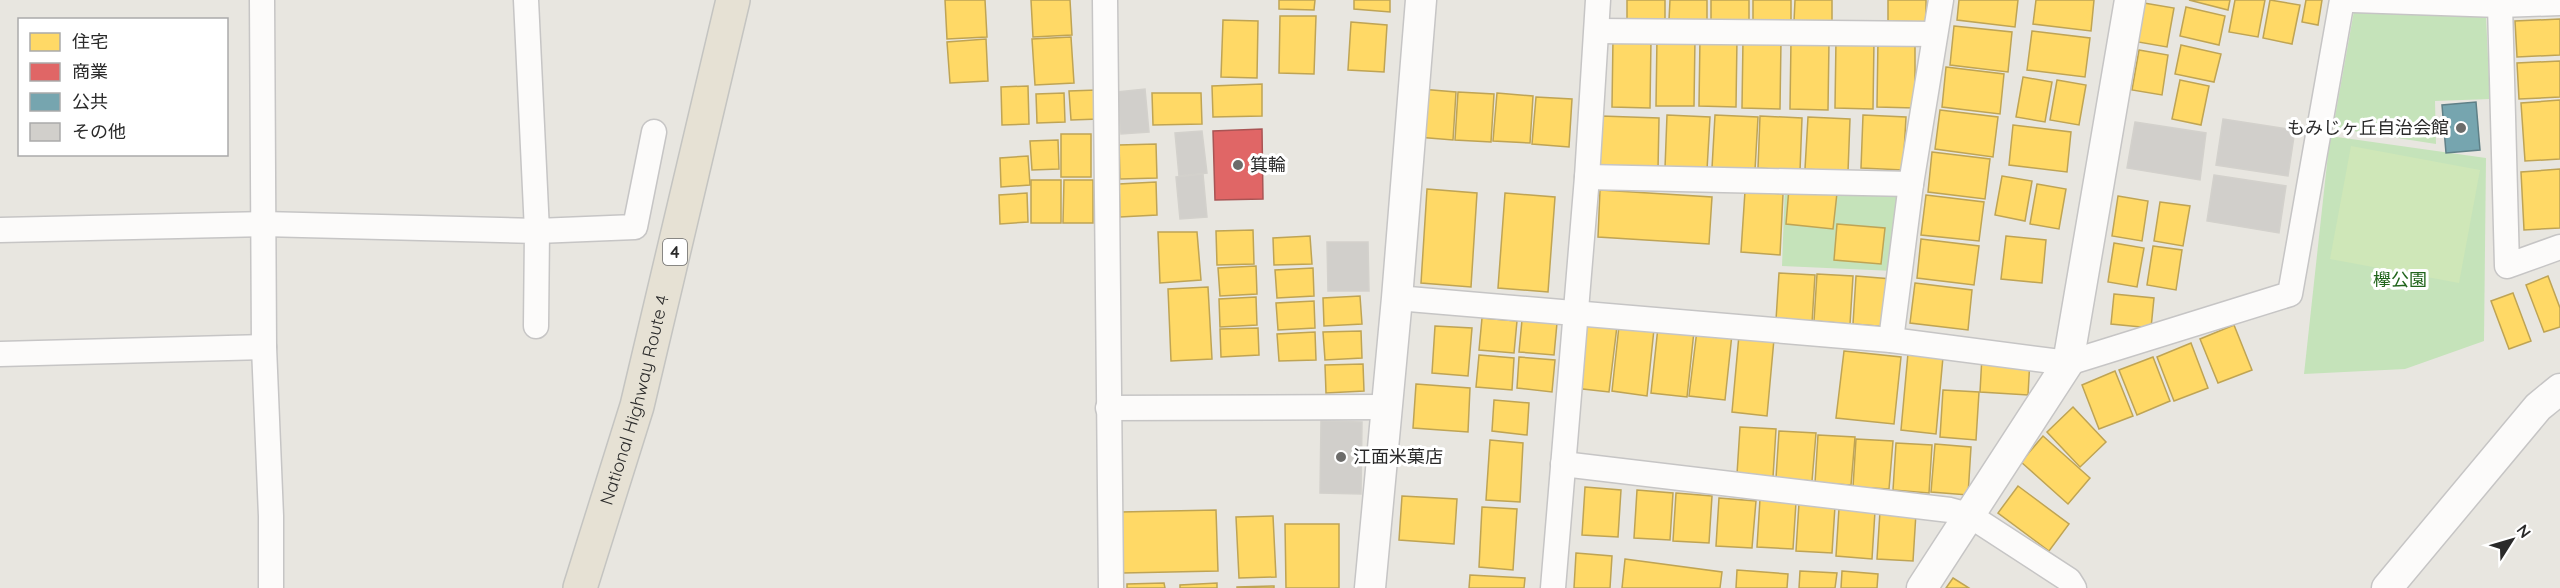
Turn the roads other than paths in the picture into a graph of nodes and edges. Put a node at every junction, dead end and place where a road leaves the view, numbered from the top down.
1 (262, 0) edge
2 (526, 0) edge
3 (733, 0) edge
4 (1105, 0) edge
5 (1421, 0) edge
6 (1598, 0) edge
7 (1941, 0) edge
8 (2130, 0) edge
9 (2342, 0) edge
10 (2353, 0) edge
11 (2560, 3) edge
12 (2500, 5) junction
13 (1597, 31) junction
14 (1935, 34) junction
15 (654, 132) dead end
16 (1587, 177) junction
17 (1911, 184) junction
18 (263, 224) junction
19 (0, 230) edge
20 (537, 231) junction
21 (2560, 247) edge
22 (1397, 298) junction
23 (1575, 313) junction
24 (536, 326) dead end
25 (1891, 340) junction
26 (264, 347) junction
27 (0, 354) edge
28 (2068, 363) junction
29 (2560, 389) edge
30 (1387, 407) junction
31 (1108, 408) junction
32 (1563, 464) junction
33 (1969, 515) junction
34 (271, 588) edge
35 (580, 588) edge
36 (1111, 588) edge
37 (1370, 588) edge
38 (1553, 588) edge
39 (1922, 588) edge
40 (2074, 588) edge
41 (2387, 588) edge

1 - 18 street
2 - 20 street
3 - 35 highway, National Highway Route 4 / 4
4 - 31 street
5 - 22 street
6 - 13 street
7 - 14 street
8 - 28 street
9 - 28 street
10 - 12 street
11 - 12 street
12 - 21 street
13 - 14 street
13 - 16 street
14 - 17 street
15 - 20 street
16 - 17 street
16 - 23 street
17 - 25 street
18 - 19 street
18 - 20 street
18 - 26 street
20 - 24 street
22 - 23 street
22 - 30 street
23 - 25 street
23 - 32 street
25 - 28 street
26 - 27 street
26 - 34 street
28 - 33 street
29 - 41 street
30 - 31 street
30 - 37 street
31 - 36 street
32 - 33 street
32 - 38 street
33 - 39 street
33 - 40 street

